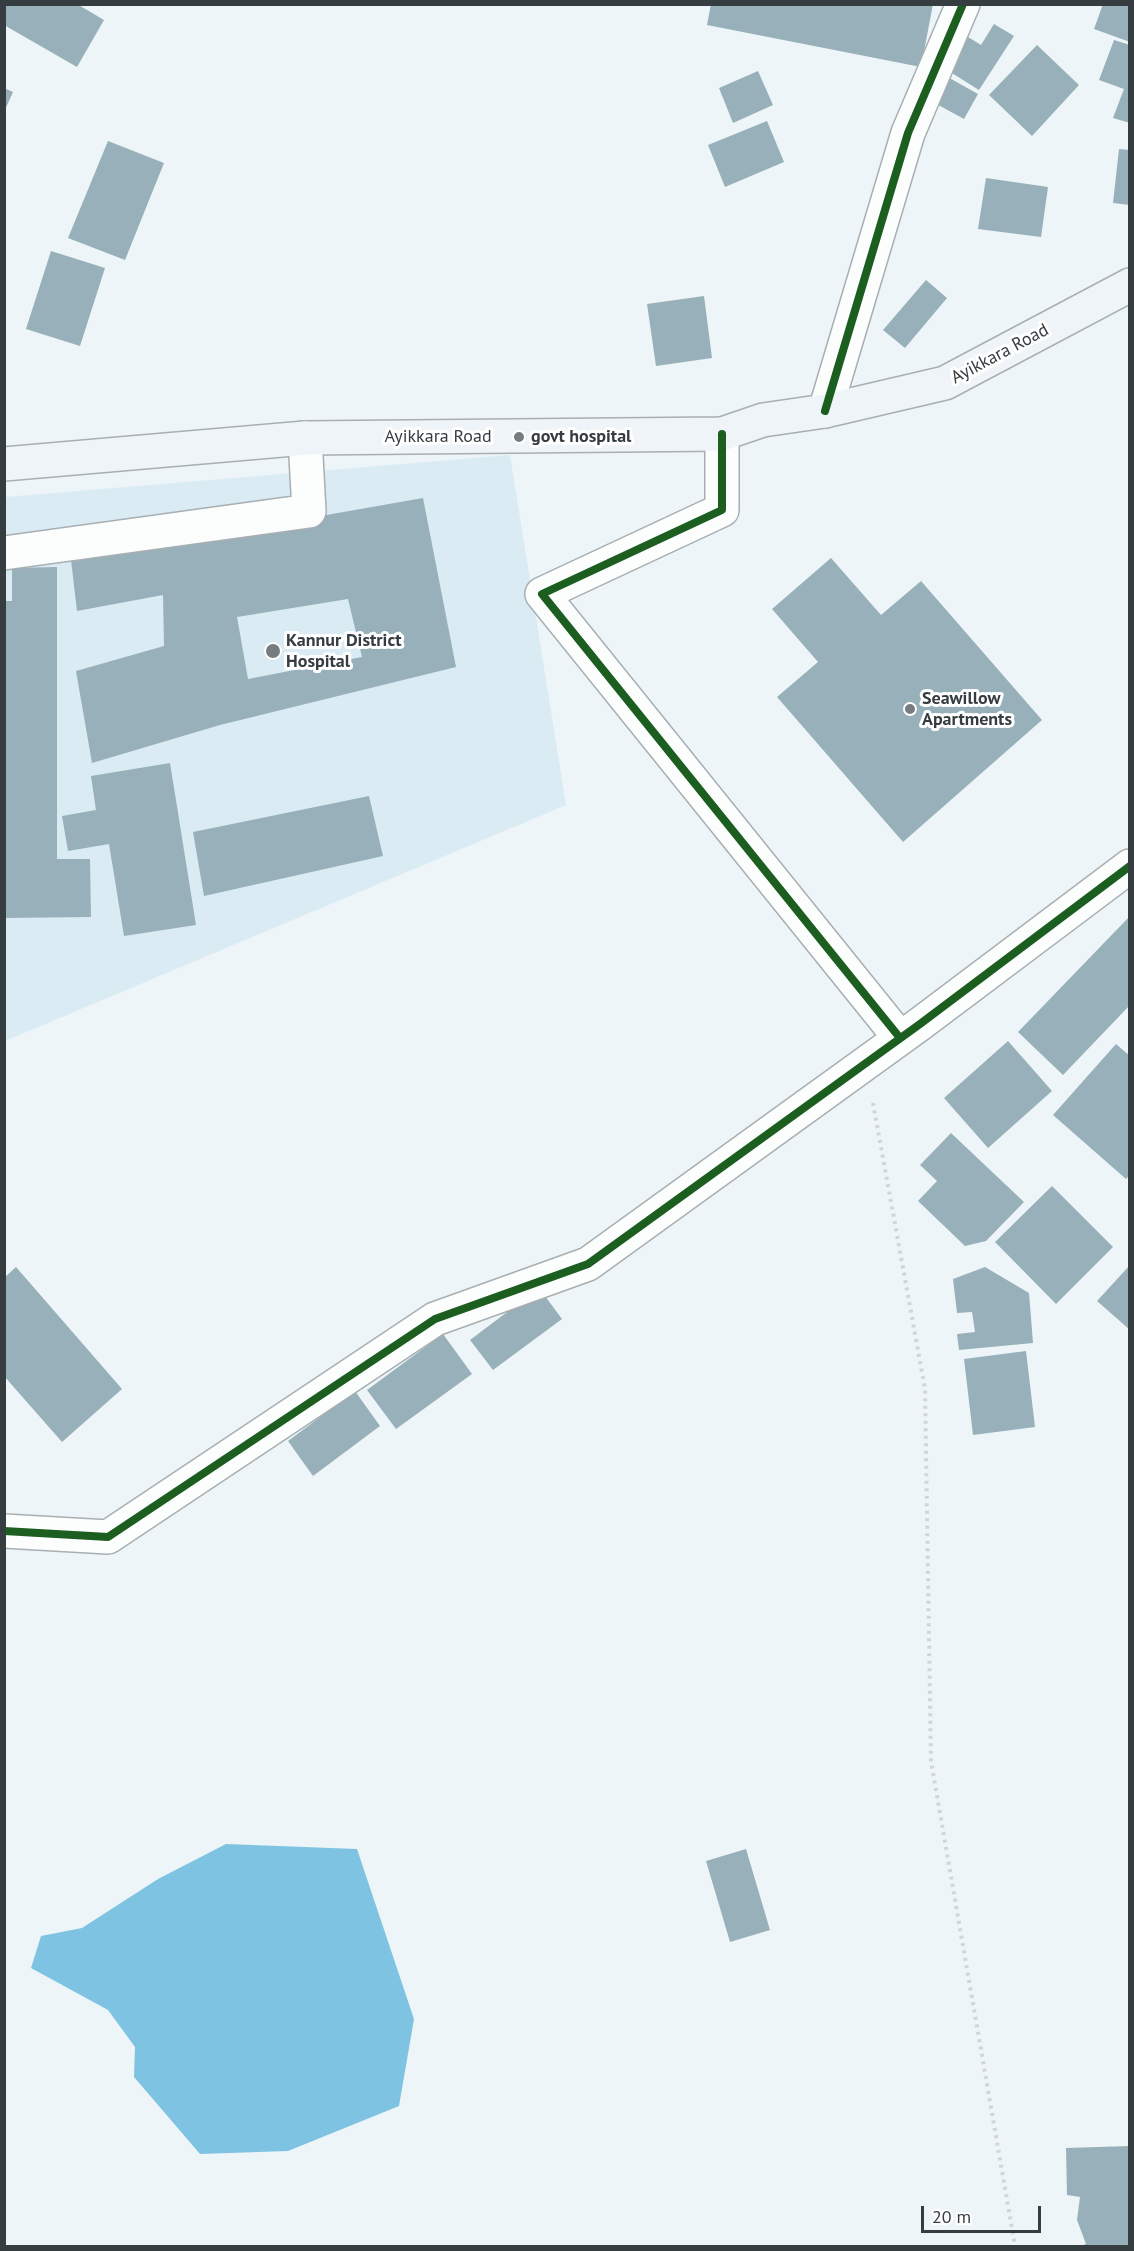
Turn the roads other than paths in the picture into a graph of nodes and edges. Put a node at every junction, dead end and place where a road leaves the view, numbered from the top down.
1 (963, 4) edge
2 (1130, 285) edge
3 (825, 411) junction
4 (722, 434) junction
5 (305, 438) junction
6 (4, 464) edge
7 (4, 553) edge
8 (1127, 873) edge
9 (900, 1038) junction
10 (4, 1531) edge

1 - 3 street
2 - 3 main road, Ayikkara Road
3 - 4 main road, Ayikkara Road
4 - 5 main road, Ayikkara Road
4 - 9 street
5 - 6 main road, Ayikkara Road
5 - 7 street
8 - 9 street
9 - 10 street

